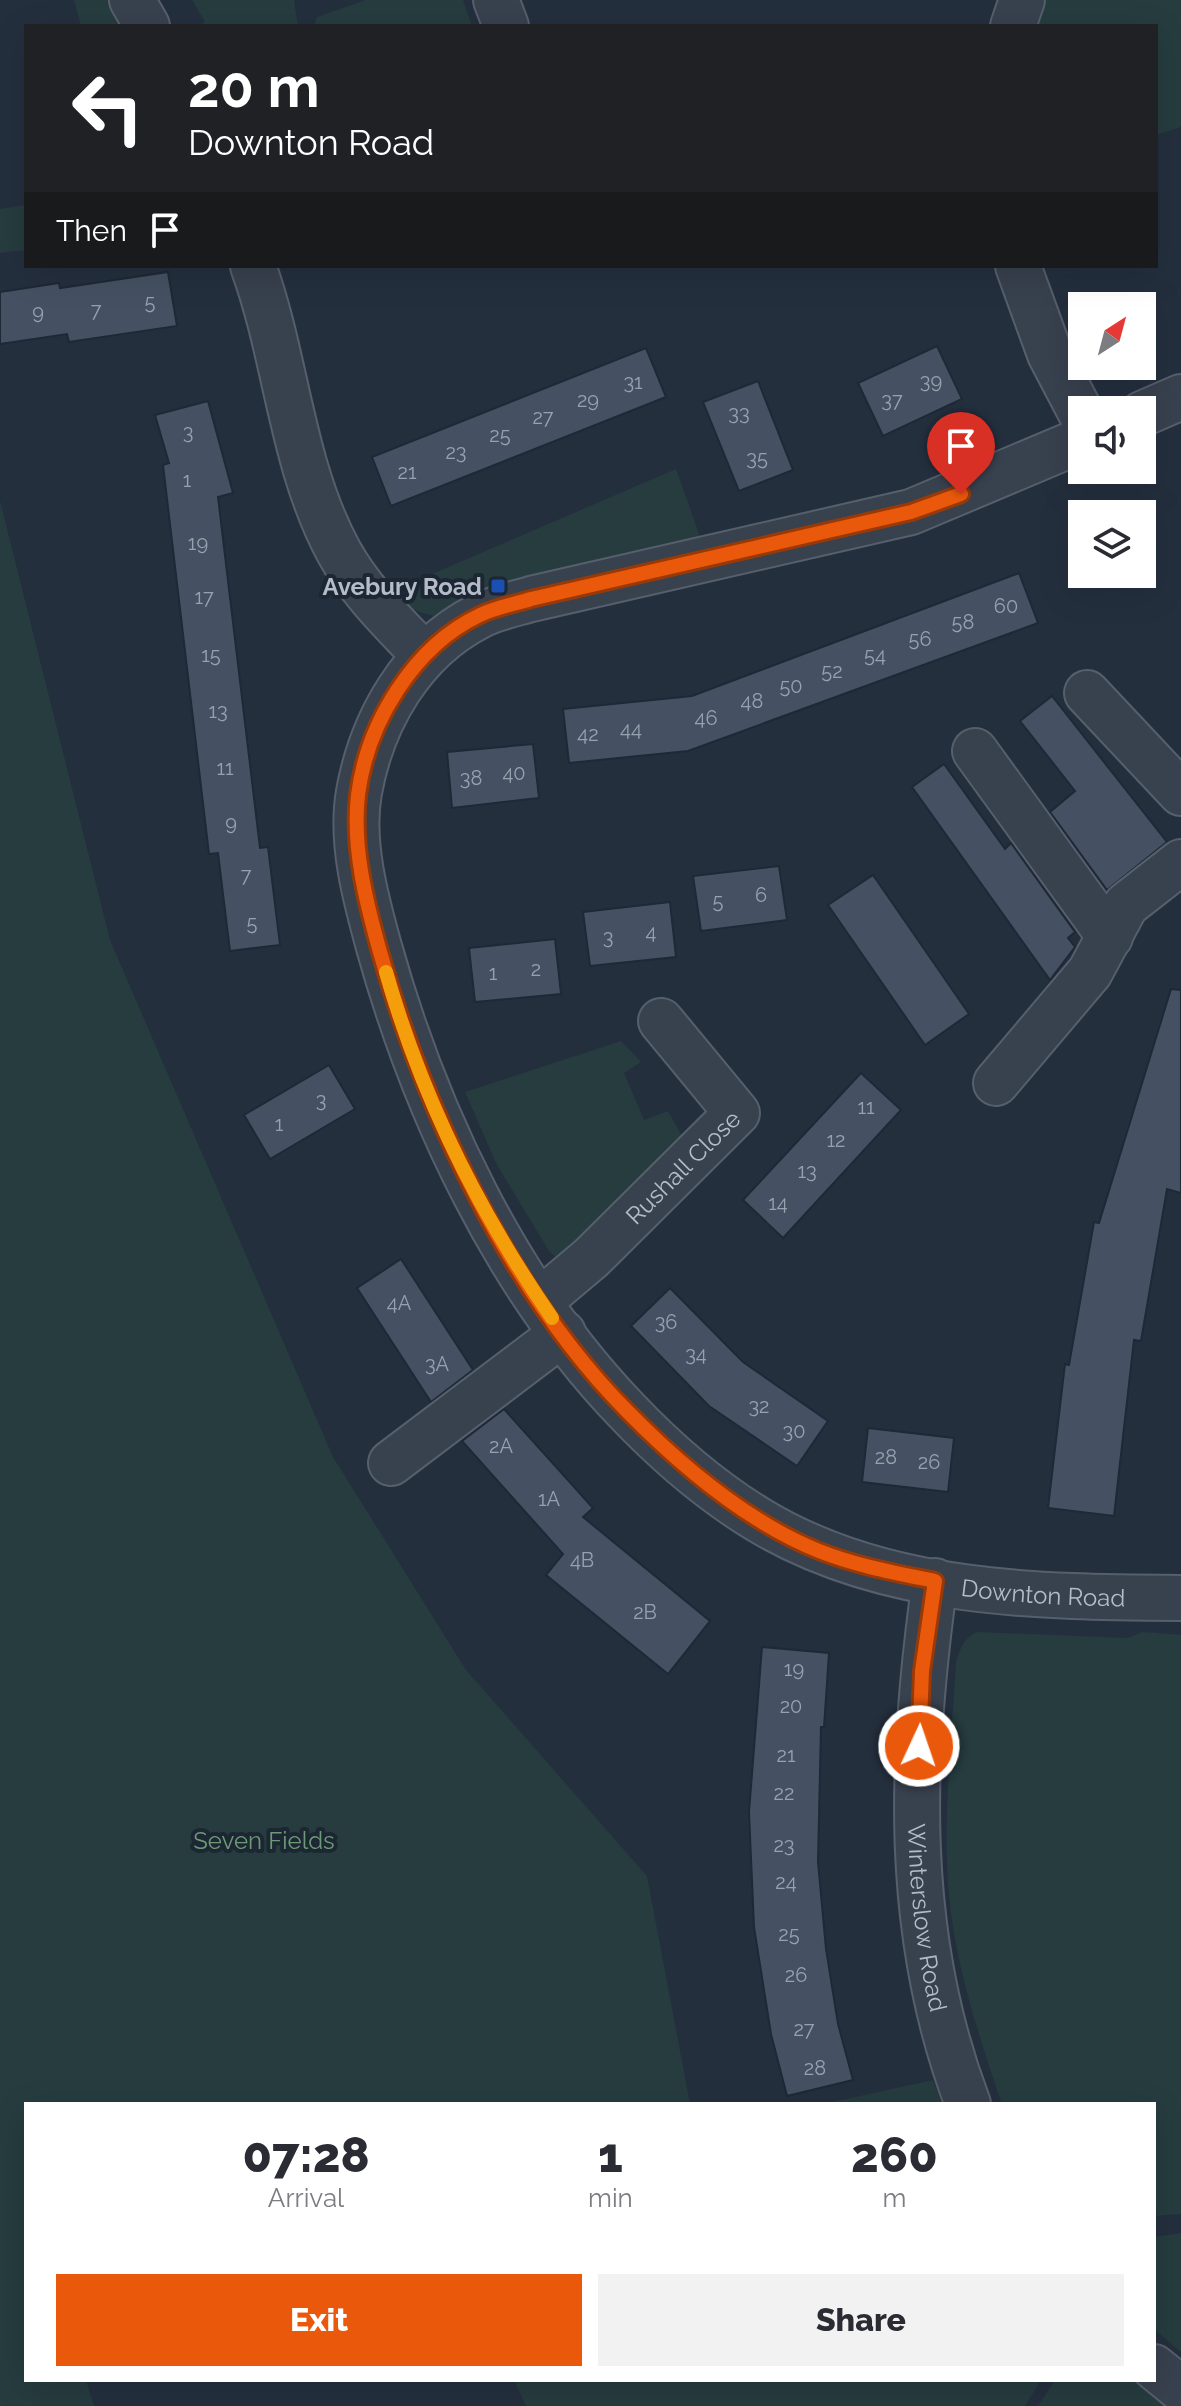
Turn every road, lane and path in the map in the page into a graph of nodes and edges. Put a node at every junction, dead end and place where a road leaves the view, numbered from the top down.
1 (132, 0) edge
2 (496, 0) edge
3 (1022, 0) edge
4 (146, 24) edge
5 (505, 24) edge
6 (1014, 24) edge
7 (254, 268) edge
8 (1019, 268) edge
9 (1072, 396) edge
10 (1181, 397) edge
11 (1156, 408) edge
12 (1068, 446) edge
13 (424, 655) junction
14 (1087, 693) dead end
15 (975, 751) dead end
16 (1181, 793) edge
17 (1181, 862) edge
18 (1110, 937) junction
19 (661, 1021) dead end
20 (996, 1083) dead end
21 (552, 1317) junction
22 (391, 1463) dead end
23 (935, 1581) junction
24 (1181, 1598) edge
25 (967, 2102) edge
26 (1156, 2369) edge
27 (1181, 2389) edge

1 - 4 street
2 - 5 street
3 - 6 street
7 - 13 street
8 - 9 street
10 - 11 street
12 - 13 street, Downton Road
13 - 21 street, Downton Road
14 - 16 street
15 - 18 street
17 - 18 street
18 - 20 street
19 - 21 street, Rushall Close
21 - 22 street
21 - 23 street, Downton Road
23 - 24 street, Downton Road
23 - 25 street, Winterslow Road
26 - 27 street

